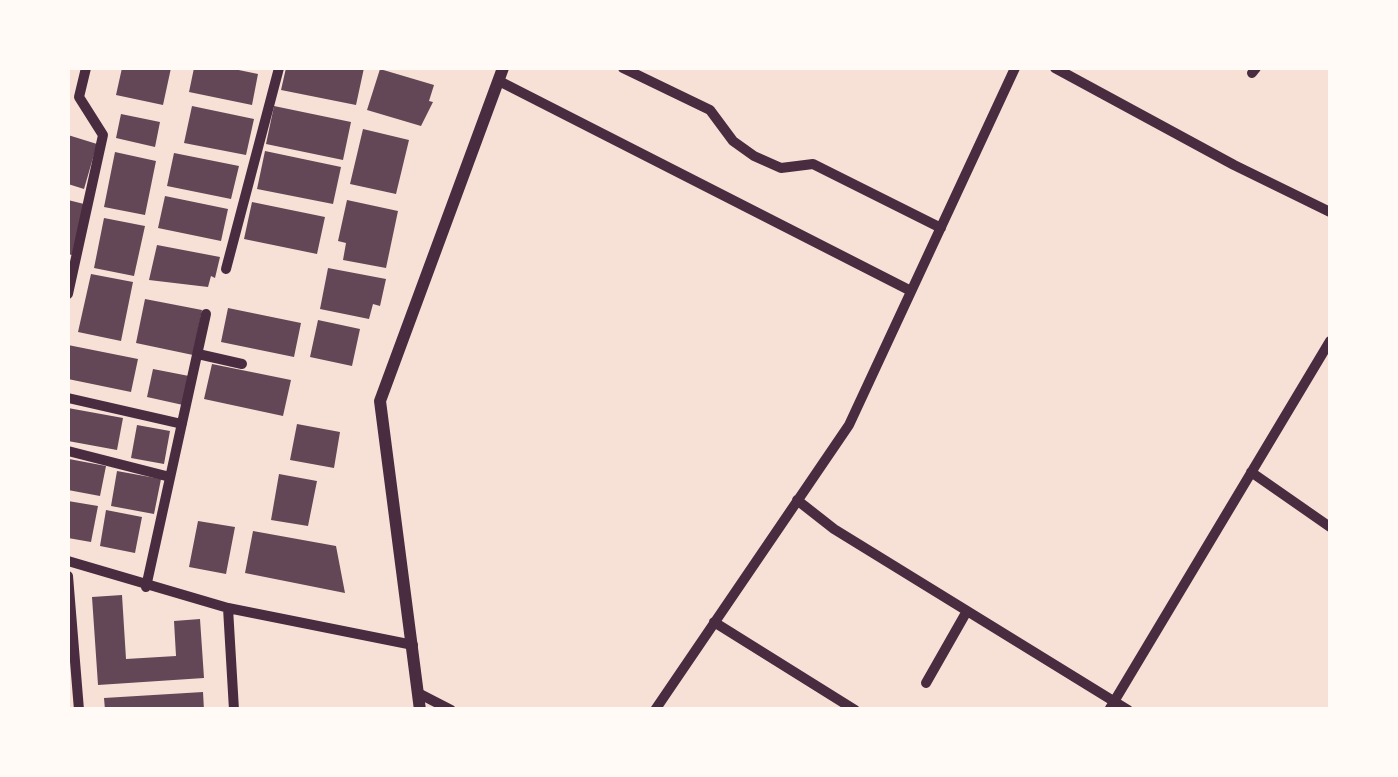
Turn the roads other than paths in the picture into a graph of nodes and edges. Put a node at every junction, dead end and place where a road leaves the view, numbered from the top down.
1 (86, 68) edge
2 (279, 68) edge
3 (623, 68) edge
4 (1015, 68) edge
5 (1055, 68) edge
6 (501, 74) edge
7 (73, 97) edge
8 (1330, 212) edge
9 (941, 228) junction
10 (226, 268) dead end
11 (911, 291) junction
12 (68, 294) edge
13 (206, 314) dead end
14 (1330, 342) edge
15 (198, 354) junction
16 (242, 364) dead end
17 (68, 398) edge
18 (182, 424) junction
19 (68, 451) edge
20 (1251, 472) junction
21 (170, 477) junction
22 (797, 500) junction
23 (1330, 527) edge
24 (68, 562) edge
25 (68, 576) edge
26 (146, 587) junction
27 (228, 608) junction
28 (967, 610) junction
29 (714, 622) junction
30 (413, 645) junction
31 (926, 683) dead end
32 (418, 693) junction
33 (1112, 705) edge
34 (80, 710) edge
35 (234, 710) edge
36 (420, 710) edge
37 (450, 710) edge
38 (655, 710) edge
39 (855, 710) edge
40 (1128, 710) edge

1 - 7 street
2 - 10 street
3 - 9 street
4 - 9 street
5 - 8 street
6 - 11 street
6 - 30 street
7 - 12 street
9 - 11 street
11 - 22 street
13 - 15 street
14 - 20 street
15 - 16 street
15 - 18 street
17 - 18 street
18 - 21 street
19 - 21 street
20 - 23 street
20 - 33 street
21 - 26 street
22 - 28 street
22 - 29 street
24 - 26 street
25 - 34 street
26 - 27 street
27 - 30 street
27 - 35 street
28 - 31 street
28 - 33 street
29 - 38 street
29 - 39 street
30 - 32 street
32 - 36 street
32 - 37 street
33 - 40 street

